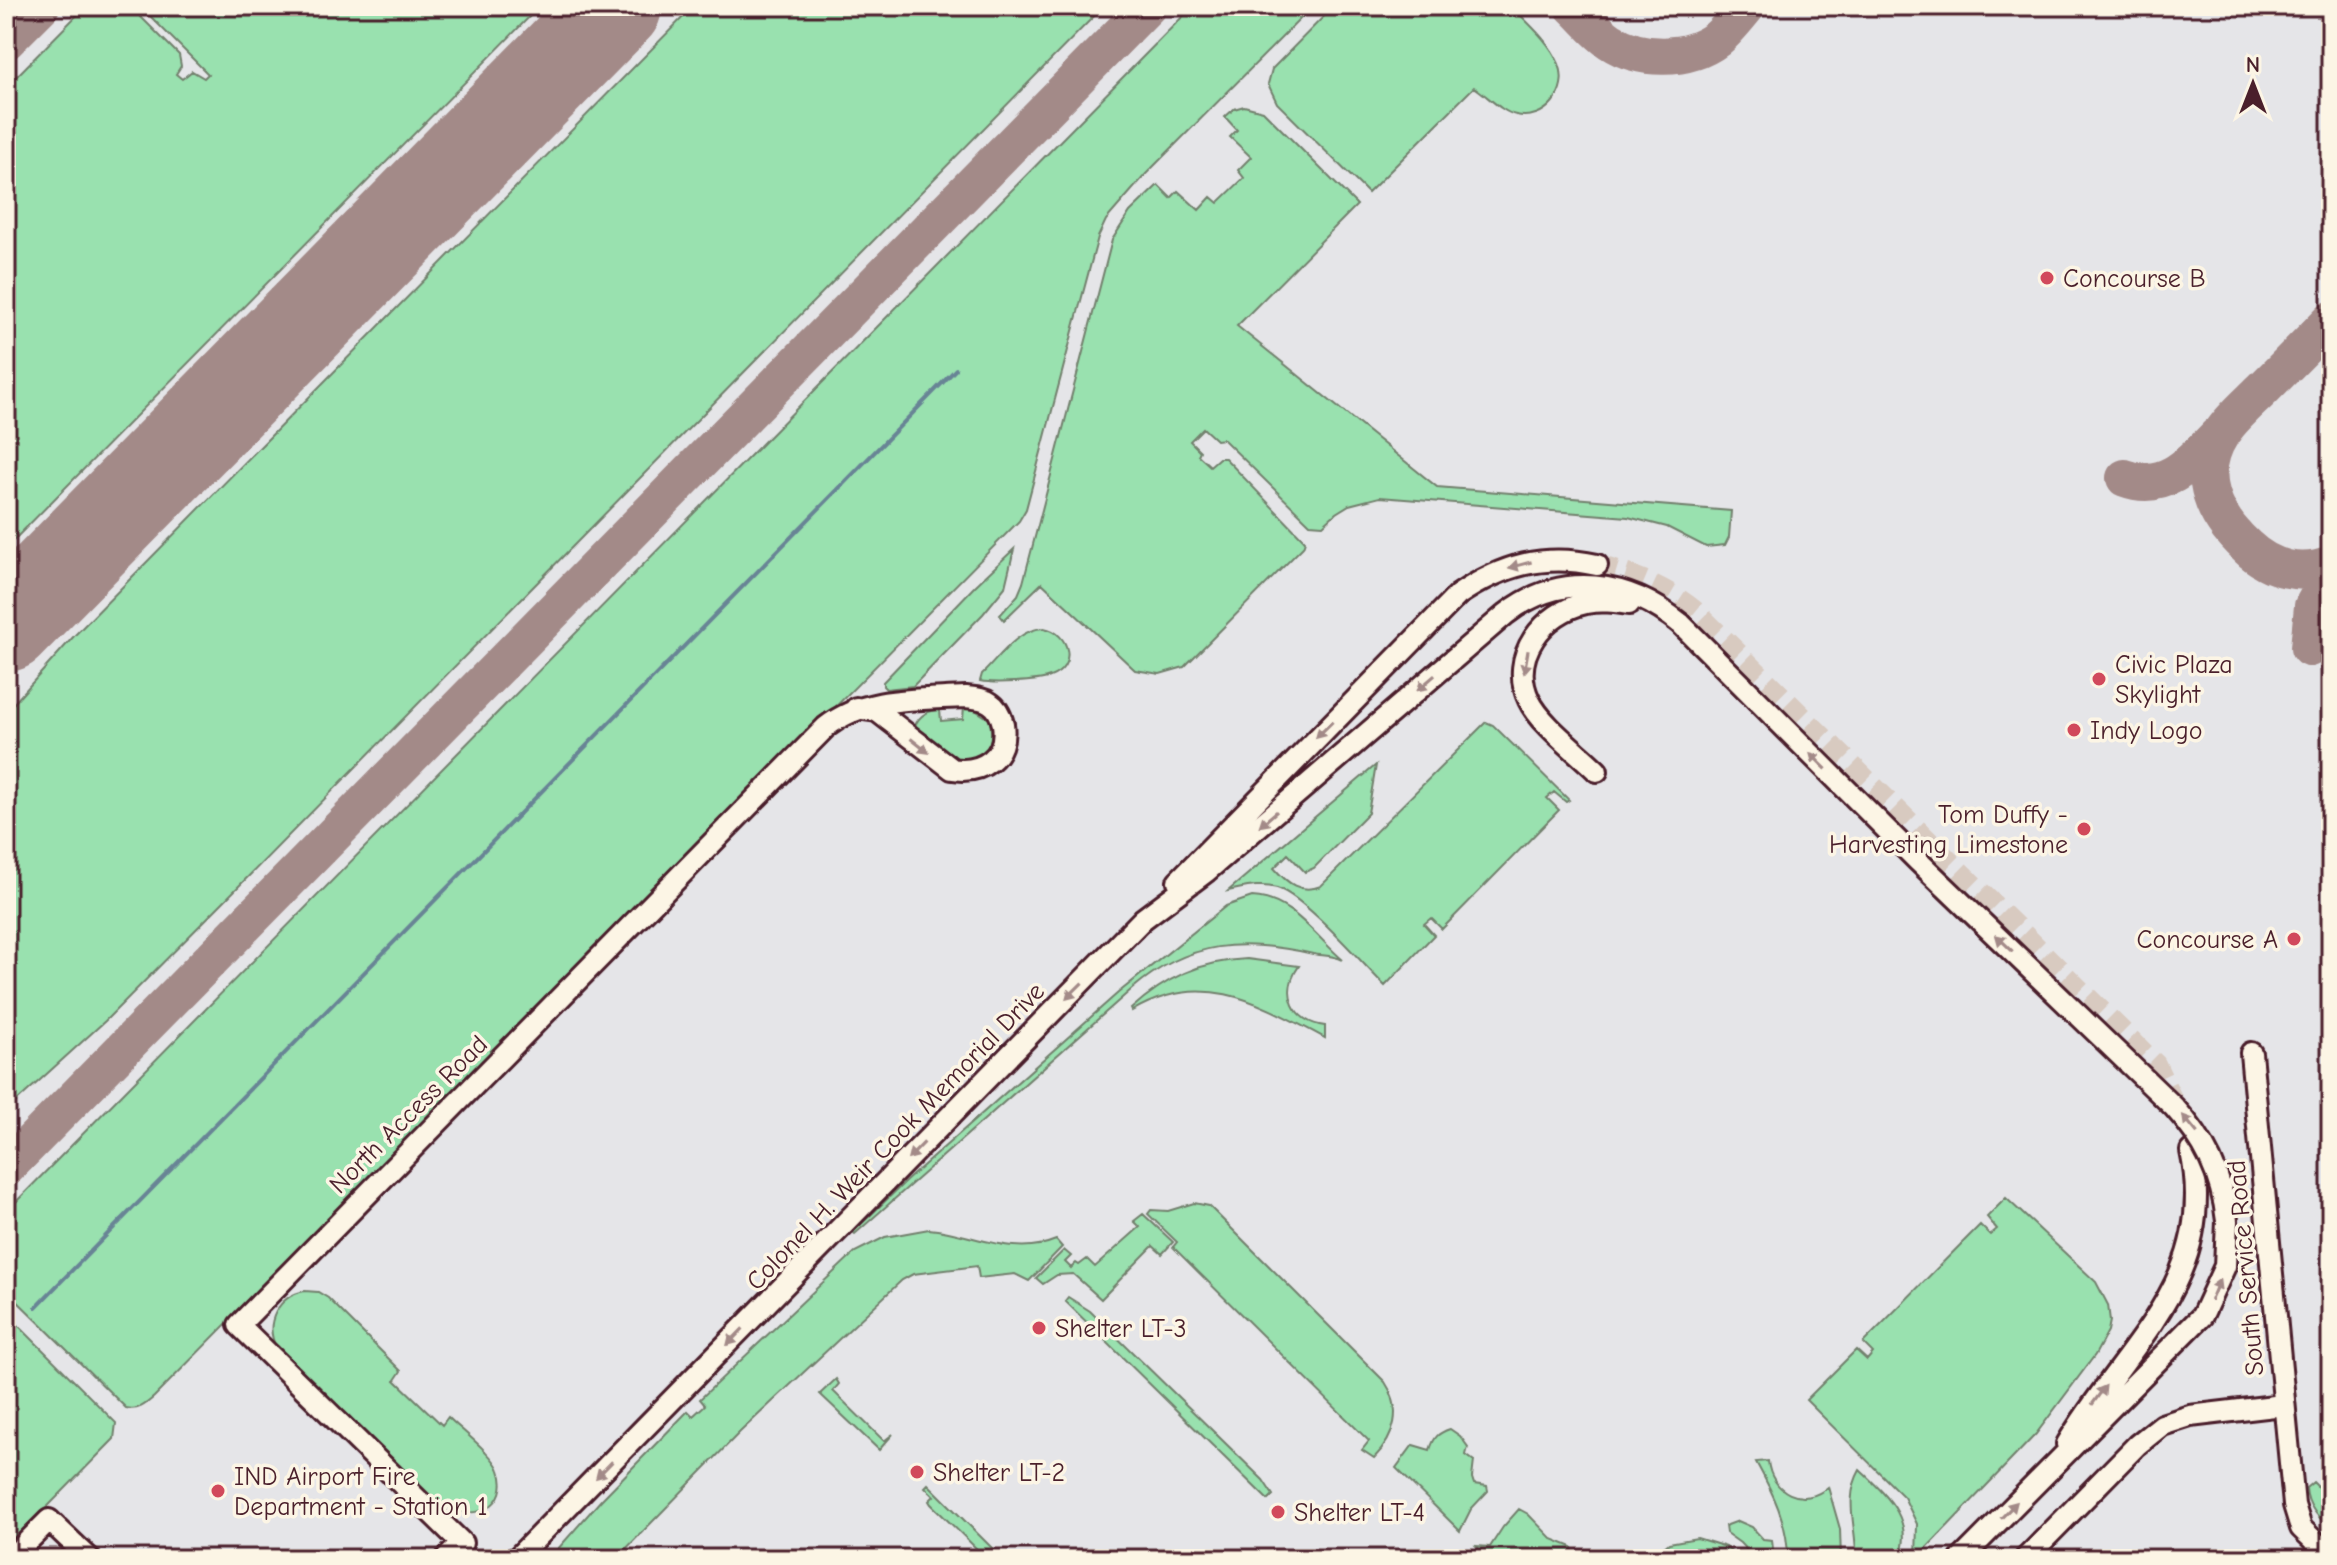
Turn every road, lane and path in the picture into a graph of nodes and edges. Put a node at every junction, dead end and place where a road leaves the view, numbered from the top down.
1 (1597, 565) tunnel mouth
2 (1681, 624) junction
3 (856, 708) junction
4 (1597, 771) dead end
5 (1143, 919) junction
6 (2251, 1053) dead end
7 (2191, 1151) dead end
8 (2283, 1405) junction
9 (2057, 1461) junction
10 (2330, 1557) edge
11 (10, 1559) edge
12 (90, 1559) edge
13 (446, 1559) edge
14 (516, 1559) edge
15 (1961, 1559) edge
16 (2025, 1559) edge

1 -> 5 street
2 -> 4 street
2 -> 5 street, Colonel H. Weir Cook Memorial Drive
9 -> 2 street, bridge
3 -> 3 street, North Access Road
3 - 13 street, North Access Road
5 -> 14 street, Colonel H. Weir Cook Memorial Drive
6 - 8 street, South Service Road
9 -> 7 street
8 - 10 street
8 - 16 street, South Service Road
15 -> 9 street
11 - 12 street

